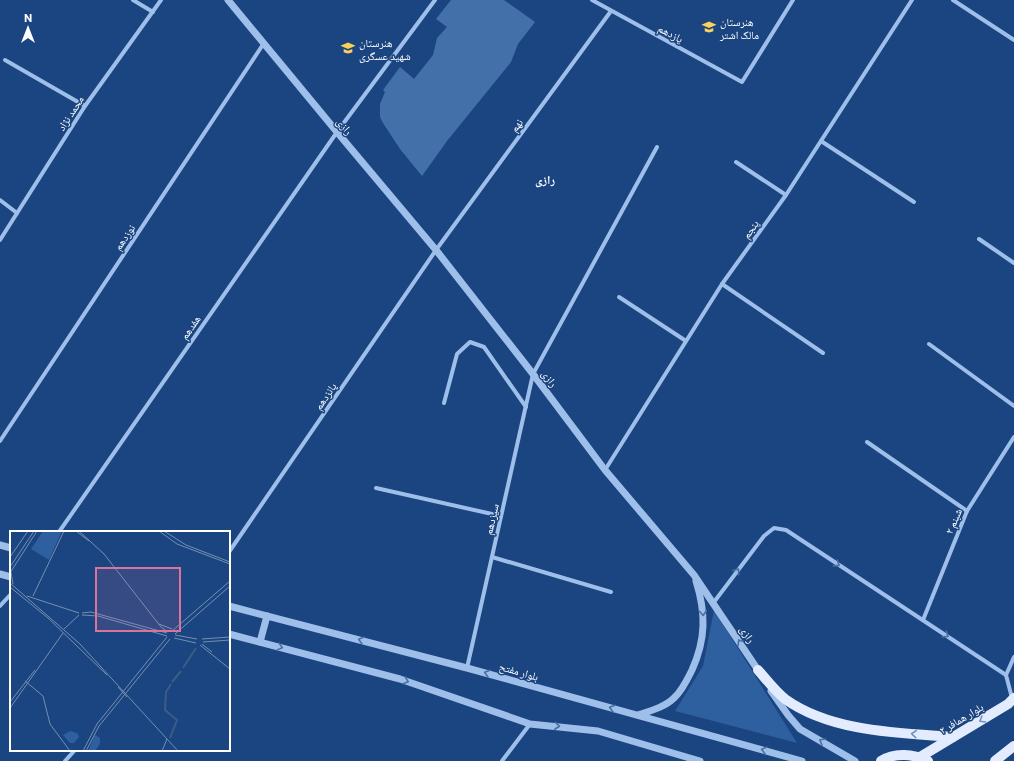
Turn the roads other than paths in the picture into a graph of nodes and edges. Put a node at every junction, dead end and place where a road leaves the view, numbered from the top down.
1 (133, 0) edge
2 (161, 0) edge
3 (228, 0) edge
4 (435, 0) edge
5 (592, 0) edge
6 (793, 0) edge
7 (912, 0) edge
8 (953, 0) edge
9 (611, 11) junction
10 (153, 12) junction
11 (1014, 40) edge
12 (264, 43) junction
13 (5, 60) dead end
14 (84, 106) junction
15 (337, 132) junction
16 (821, 141) junction
17 (657, 147) dead end
18 (736, 162) dead end
19 (786, 195) junction
20 (0, 200) edge
21 (914, 202) dead end
22 (17, 212) junction
23 (979, 239) dead end
24 (0, 240) edge
25 (436, 250) junction
26 (1014, 263) edge
27 (722, 284) junction
28 (619, 297) dead end
29 (686, 342) junction
30 (929, 344) dead end
31 (823, 353) dead end
32 (533, 374) junction
33 (444, 403) dead end
34 (1014, 406) edge
35 (526, 407) junction
36 (1014, 437) edge
37 (0, 441) edge
38 (867, 442) dead end
39 (605, 470) junction
40 (376, 488) dead end
41 (967, 511) junction
42 (501, 516) junction
43 (60, 531) edge
44 (0, 545) edge
45 (10, 548) edge
46 (230, 551) edge
47 (492, 557) junction
48 (0, 574) edge
49 (694, 575) junction
50 (10, 577) edge
51 (611, 592) dead end
52 (10, 595) edge
53 (714, 602) junction
54 (0, 606) edge
55 (230, 606) edge
56 (267, 616) junction
57 (923, 620) junction
58 (230, 634) edge
59 (260, 642) junction
60 (1014, 657) edge
61 (467, 668) junction
62 (758, 670) junction
63 (1006, 675) junction
64 (1013, 699) edge
65 (637, 715) junction
66 (530, 724) junction
67 (953, 737) junction
68 (1014, 746) edge
69 (74, 751) edge
70 (924, 759) edge
71 (799, 760) edge
72 (65, 761) edge
73 (502, 761) edge
74 (700, 761) edge
75 (855, 761) edge
76 (881, 761) edge
77 (995, 761) edge

1 - 10 street
2 - 10 street, محمد نژاد
3 - 12 street, رازی
4 - 15 street
5 - 9 street, یازدهم
6 - 9 street, یازدهم
7 - 16 street, پنجم
8 - 11 street
9 - 25 street, نهم
10 - 14 street, محمد نژاد
12 - 15 street, رازی
12 - 37 street, نوزدهم
13 - 14 street
14 - 22 street, محمد نژاد
15 - 25 street, رازی
15 - 43 street, هفدهم
16 - 19 street, پنجم
16 - 21 street
17 - 32 street, سیزدهم
18 - 19 street
19 - 27 street, پنجم
20 - 22 street
22 - 24 street, محمد نژاد
23 - 26 street
25 - 32 street, رازی
25 - 46 street, پانزدهم
27 - 29 street, پنجم
27 - 31 street
28 - 29 street
29 - 39 street, پنجم
30 - 34 street
32 - 35 street, سیزدهم
32 - 39 street, رازی
33 - 35 street
35 - 42 street, سیزدهم
36 - 41 street, شبنم ۲
38 - 41 street
39 - 49 street, رازی
40 - 42 street
41 - 57 street, شبنم ۲
42 - 47 street, سیزدهم
44 - 45 street
47 - 51 street
47 - 61 street, سیزدهم
48 - 50 street
49 - 53 street, رازی
49 -> 65 street
52 - 54 street
53 -> 57 street
62 -> 53 street, رازی
55 - 56 street, بلوار مفتح
56 - 59 street
61 -> 56 street, بلوار مفتح
57 -> 63 street
58 - 59 street
59 -> 66 street
60 - 63 street
65 -> 61 street, بلوار مفتح
67 -> 62 main road
75 -> 62 street, رازی
63 - 64 street
64 -> 67 main road, بلوار همافر ۲
71 -> 65 street, بلوار مفتح
66 - 73 street
66 -> 74 street
67 - 70 main road, بلوار همافر ۲
68 - 77 main road
69 - 72 street
70 - 76 main road

